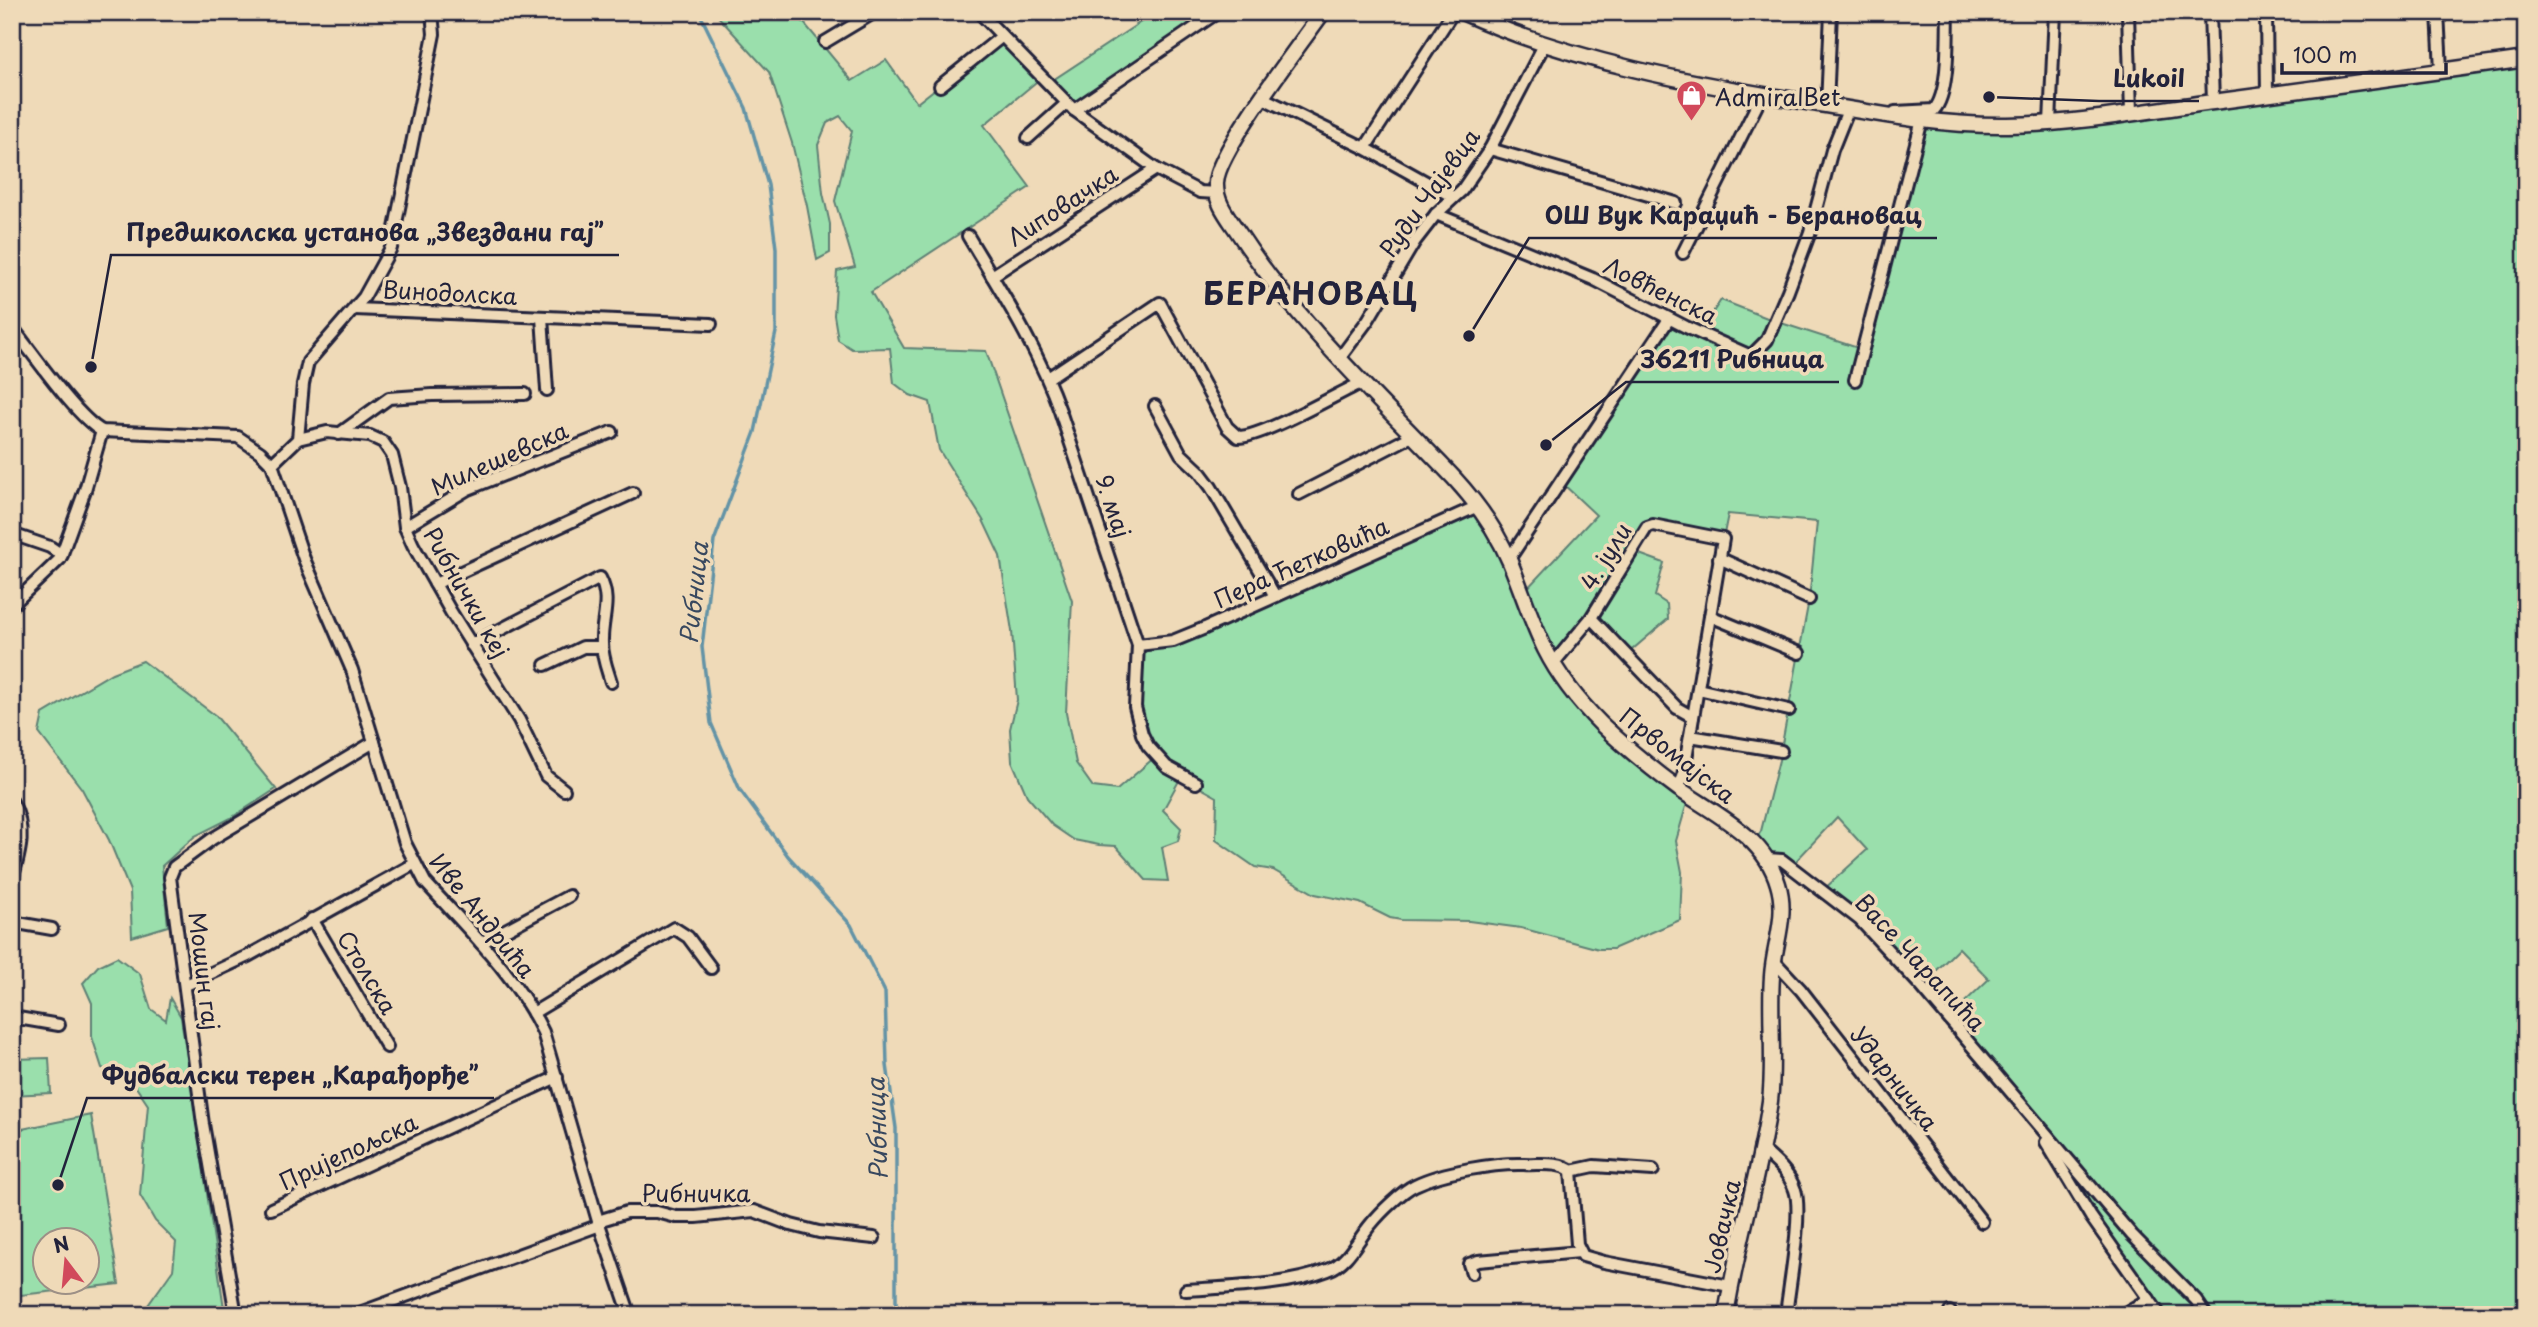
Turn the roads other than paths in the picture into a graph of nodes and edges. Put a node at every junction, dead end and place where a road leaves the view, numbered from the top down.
1 (432, 12) edge
2 (875, 12) edge
3 (979, 12) edge
4 (1218, 12) edge
5 (1322, 12) edge
6 (1453, 12) edge
7 (1462, 12) edge
8 (1831, 12) edge
9 (1948, 12) edge
10 (2055, 12) edge
11 (2128, 12) edge
12 (2210, 12) edge
13 (2266, 12) edge
14 (2438, 12) edge
15 (1001, 37) junction
16 (825, 41) dead end
17 (1544, 45) junction
18 (2526, 59) edge
19 (2441, 70) junction
20 (940, 86) dead end
21 (2267, 94) junction
22 (1762, 95) junction
23 (1263, 98) junction
24 (2213, 102) junction
25 (1827, 106) junction
26 (1070, 107) junction
27 (1854, 111) junction
28 (2131, 113) junction
29 (1922, 120) junction
30 (2050, 123) junction
31 (1028, 138) dead end
32 (1365, 148) junction
33 (1490, 149) junction
34 (1156, 169) junction
35 (1434, 187) junction
36 (1217, 193) junction
37 (1453, 197) junction
38 (1676, 203) dead end
39 (1438, 212) junction
40 (968, 236) dead end
41 (1683, 253) dead end
42 (992, 276) junction
43 (355, 309) junction
44 (542, 317) junction
45 (1669, 318) junction
46 (711, 324) dead end
47 (12, 327) edge
48 (1339, 359) junction
49 (1048, 378) junction
50 (1855, 380) dead end
51 (1361, 383) junction
52 (547, 390) dead end
53 (525, 394) dead end
54 (1155, 406) dead end
55 (102, 431) junction
56 (612, 432) dead end
57 (339, 433) junction
58 (1412, 436) junction
59 (298, 439) junction
60 (272, 464) junction
61 (633, 493) dead end
62 (1299, 494) dead end
63 (1478, 506) junction
64 (405, 527) junction
65 (12, 534) edge
66 (62, 555) junction
67 (1719, 558) junction
68 (1509, 559) junction
69 (435, 584) junction
70 (1275, 596) junction
71 (1809, 600) dead end
72 (12, 605) edge
73 (1710, 616) junction
74 (1591, 618) junction
75 (471, 645) junction
76 (1138, 645) junction
77 (602, 647) junction
78 (1799, 653) dead end
79 (1553, 664) junction
80 (545, 665) dead end
81 (611, 682) dead end
82 (1698, 689) junction
83 (1788, 710) dead end
84 (1693, 717) junction
85 (1690, 736) junction
86 (374, 742) junction
87 (1781, 751) dead end
88 (1196, 783) dead end
89 (1678, 788) junction
90 (564, 790) dead end
91 (12, 802) edge
92 (1766, 859) junction
93 (414, 864) junction
94 (12, 880) edge
95 (569, 896) dead end
96 (312, 919) junction
97 (12, 922) edge
98 (52, 929) dead end
99 (481, 943) junction
100 (1774, 961) junction
101 (711, 968) dead end
102 (186, 985) junction
103 (533, 1013) junction
104 (12, 1017) edge
105 (59, 1025) dead end
106 (387, 1047) dead end
107 (556, 1077) junction
108 (2031, 1117) junction
109 (1760, 1148) junction
110 (1653, 1170) dead end
111 (1571, 1171) junction
112 (271, 1209) dead end
113 (1982, 1222) dead end
114 (599, 1223) junction
115 (874, 1238) dead end
116 (1580, 1252) junction
117 (1472, 1273) dead end
118 (1730, 1286) junction
119 (1186, 1290) dead end
120 (2148, 1299) junction
121 (236, 1315) edge
122 (354, 1315) edge
123 (630, 1315) edge
124 (1726, 1315) edge
125 (1786, 1315) edge
126 (2122, 1315) edge
127 (2160, 1315) edge
128 (2206, 1315) edge

1 - 43 street
2 - 16 street
3 - 15 street
4 - 26 street
5 - 23 main road
6 - 32 street
7 - 17 main road
8 - 25 street
9 - 27 street
10 - 30 street
11 - 28 street
12 - 24 street
13 - 21 street
14 - 19 street
15 - 20 street
15 - 26 street
17 - 22 main road
17 - 33 street, Руди Чајевца
18 - 19 main road
19 - 21 main road
21 - 24 main road
22 - 25 main road
22 - 41 street
23 - 32 street
23 - 36 main road
24 - 28 main road
25 - 27 main road
26 - 31 street
26 - 34 street
27 - 29 main road
27 - 45 street, Ловћенска
28 - 30 main road
29 - 30 main road
29 - 50 street
32 - 35 street
33 - 37 street, Руди Чајевца
33 - 38 street
34 - 36 street
34 - 42 street, Липовачка
35 - 37 street
35 - 39 street
36 - 48 main road, Првомајска
37 - 39 street, Руди Чајевца
39 - 45 street, Ловћенска
39 - 48 street, Руди Чајевца
40 - 42 street, 9. мај
42 - 49 street, 9. мај
43 - 44 street, Винодолска
43 - 59 street
44 - 46 street, Винодолска
44 - 52 street, Винодолска
45 - 68 street
47 - 55 street
48 - 51 main road, Првомајска
49 - 51 street
49 - 76 street, 9. мај
51 - 58 main road, Првомајска
53 - 57 street
54 - 70 street
55 - 60 street
55 - 66 street
56 - 64 street, Милешевска
57 - 59 street, Рибнички кеј
57 - 64 street, Рибнички кеј
58 - 62 street
58 - 63 main road, Првомајска
59 - 60 street
60 - 86 street, Иве Андрића
61 - 69 street
63 - 68 main road, Првомајска
63 - 70 street, Пера Ћетковића
64 - 69 street, Рибнички кеј
65 - 66 street
66 - 72 street
67 - 71 street
67 - 73 street
67 - 74 street, 4. јули
68 - 79 main road, Првомајска
69 - 75 street, Рибнички кеј
70 - 76 street, Пера Ћетковића
73 - 78 street
73 - 82 street
74 - 79 street, 4. јули
74 - 84 street, 4. јули
75 - 77 street
75 - 90 street, Рибнички кеј
76 - 88 street, 9. мај
77 - 80 street
77 - 81 street
79 - 89 main road, Првомајска
82 - 83 street
82 - 84 street
84 - 85 street
85 - 87 street, Првомајска
85 - 89 street
86 - 93 street, Иве Андрића
86 - 102 street, Мошин гај
89 - 92 main road, Првомајска
91 - 94 street
92 - 100 main road, Првомајска
92 - 108 street, Васе Чарапића
93 - 96 street, Столска
93 - 99 street, Иве Андрића
95 - 99 street
96 - 102 street, Столска
96 - 106 street, Столска
97 - 98 street
99 - 103 street, Иве Андрића
100 - 109 main road, Првомајска
100 - 113 street, Ударничка
101 - 103 street
102 - 121 street, Мошин гај
103 - 107 street, Иве Андрића
104 - 105 street
107 - 112 street, Пријепољска
107 - 114 street, Иве Андрића
108 - 120 street
108 - 128 street
109 - 118 main road, Јовачка
109 - 125 street
110 - 111 street
111 - 116 street
111 - 119 street
114 - 115 street, Рибничка
114 - 122 street, Рибничка
114 - 123 street, Иве Андрића
116 - 117 street
116 - 118 street
118 - 124 main road, Јовачка
120 - 126 street
120 - 127 street

